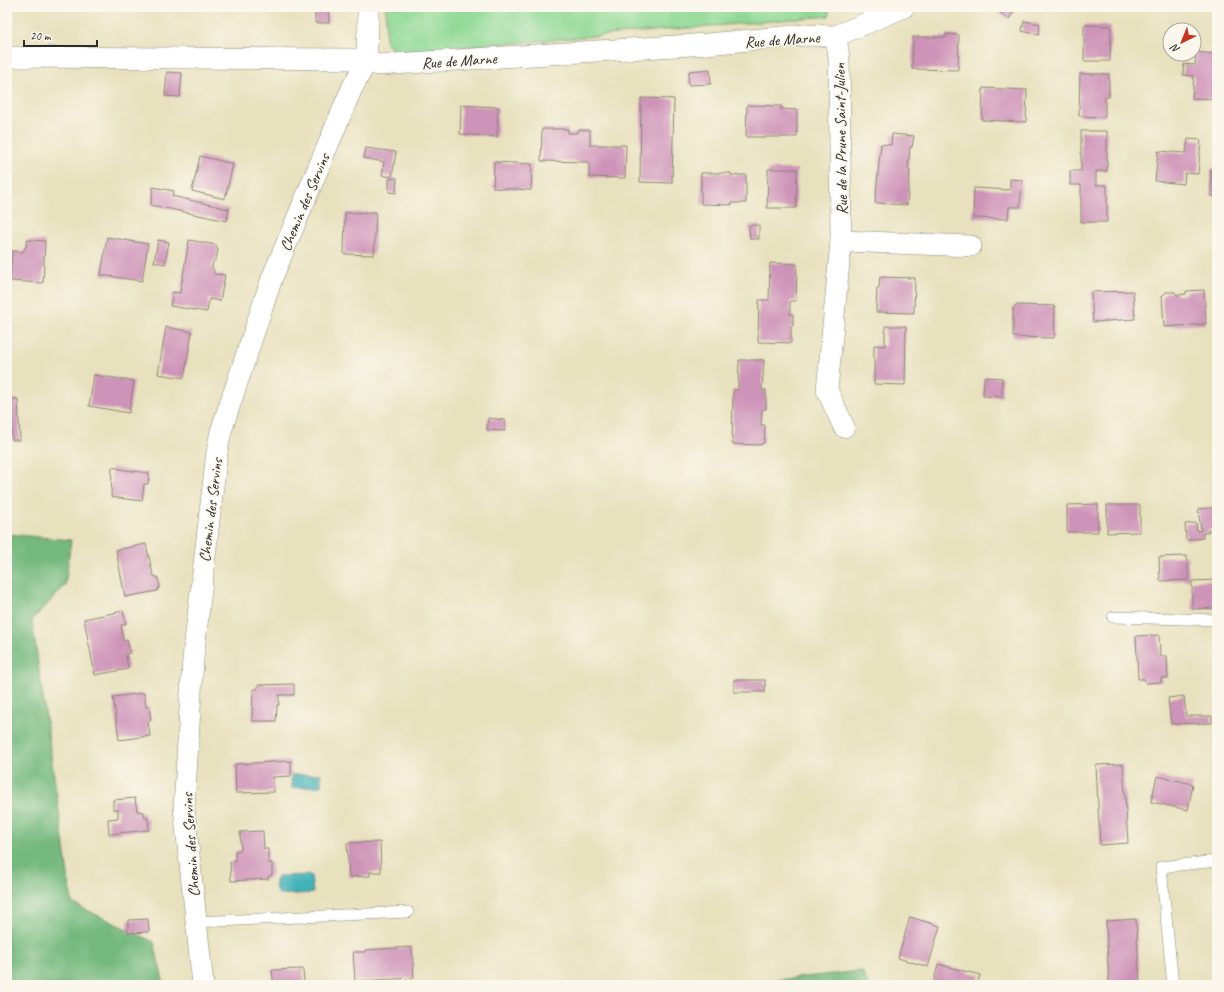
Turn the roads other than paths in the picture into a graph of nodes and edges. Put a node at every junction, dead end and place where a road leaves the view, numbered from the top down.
1 (368, 7) edge
2 (904, 7) edge
3 (836, 36) junction
4 (7, 57) edge
5 (366, 62) junction
6 (841, 241) junction
7 (971, 246) dead end
8 (844, 427) dead end
9 (1113, 617) dead end
10 (1217, 620) edge
11 (1217, 861) edge
12 (408, 912) dead end
13 (196, 922) junction
14 (203, 985) edge
15 (1173, 985) edge

1 - 5 street
2 - 3 street, Rue de Marne
3 - 5 street, Rue de Marne
3 - 6 street, Rue de la Prune Saint-Julien
4 - 5 street, Rue de Marne
5 - 13 street, Chemin des Servins
6 - 7 street
6 - 8 street, Rue de la Prune Saint-Julien
9 - 10 lane
11 - 15 lane
12 - 13 lane
13 - 14 street, Chemin des Servins

